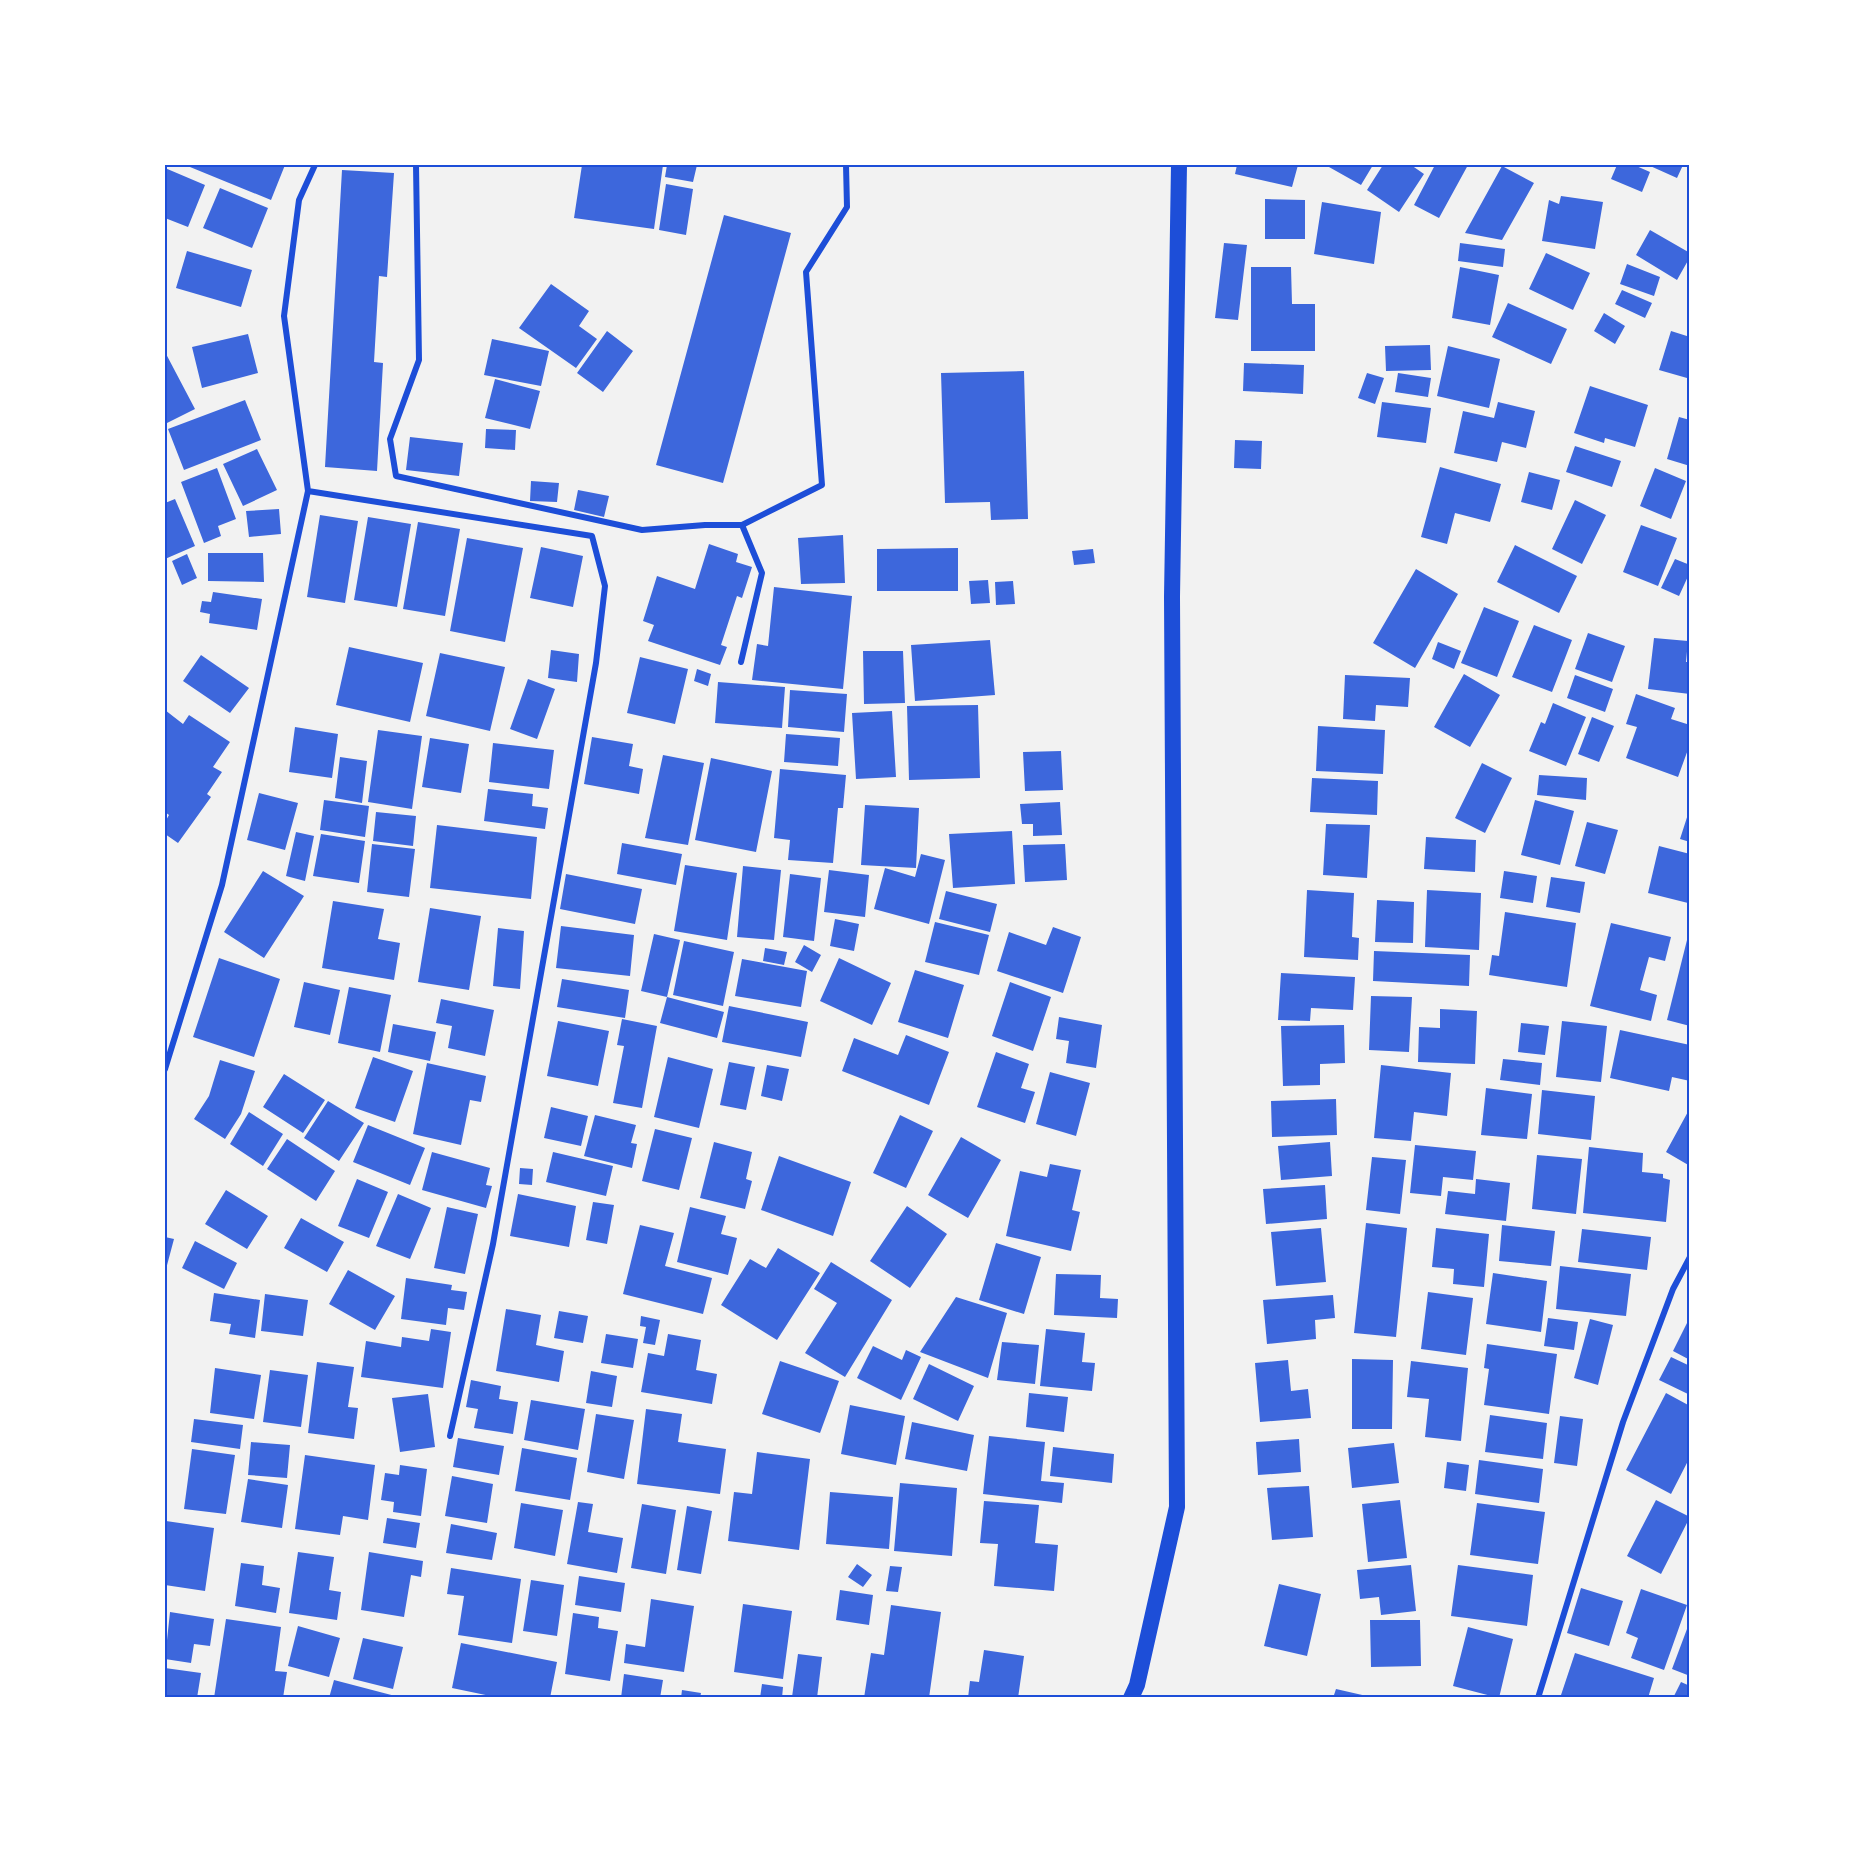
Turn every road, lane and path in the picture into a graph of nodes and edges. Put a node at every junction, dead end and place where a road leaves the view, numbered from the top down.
1 (315, 165) edge
2 (416, 165) edge
3 (846, 165) edge
4 (1179, 165) edge
5 (308, 490) junction
6 (741, 525) junction
7 (741, 662) dead end
8 (165, 1069) edge
9 (1690, 1257) edge
10 (450, 1436) dead end
11 (1131, 1698) edge
12 (1538, 1698) edge

1 - 5 street
2 - 6 street
3 - 6 street
4 - 11 highway
5 - 8 street
5 - 10 street
6 - 7 street
9 - 12 street

